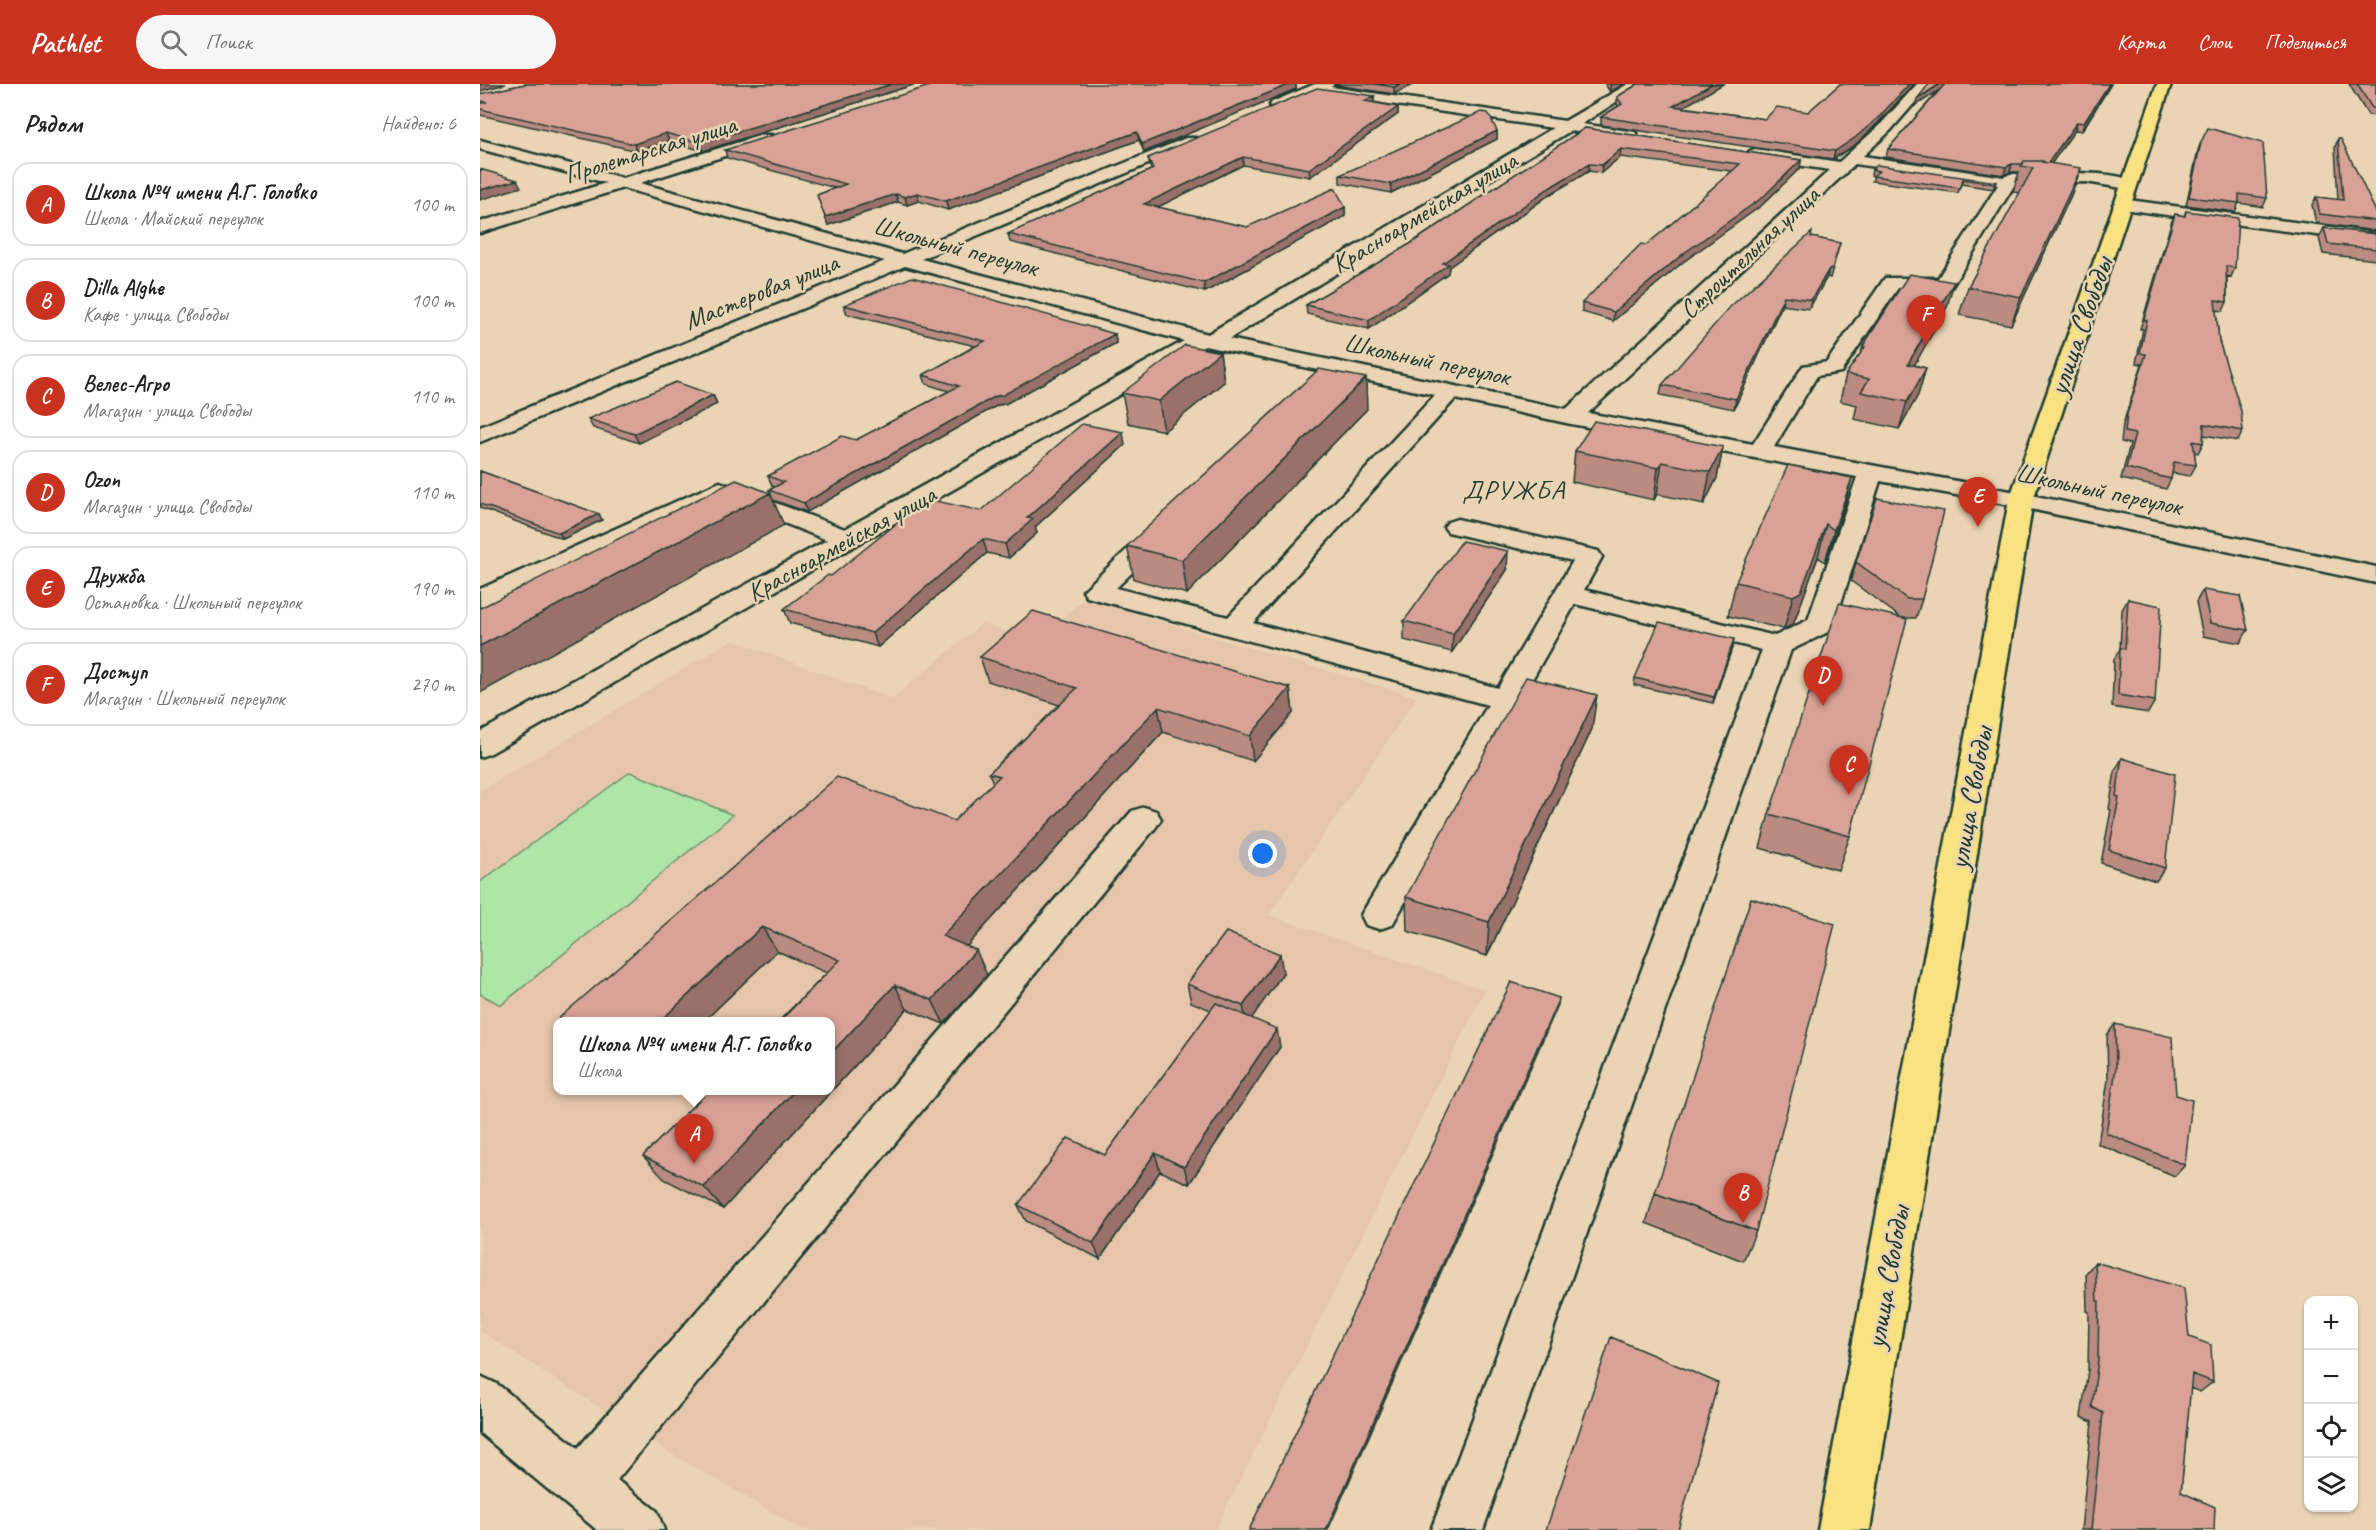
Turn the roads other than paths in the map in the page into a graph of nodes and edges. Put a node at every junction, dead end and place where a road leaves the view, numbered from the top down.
1 (1282, 84) edge
2 (1637, 84) edge
3 (1924, 84) edge
4 (2164, 84) edge
5 (1321, 86) edge
6 (1261, 111) edge
7 (1567, 126) junction
8 (779, 134) edge
9 (1207, 134) edge
10 (1647, 138) edge
11 (480, 144) edge
12 (1738, 151) edge
13 (1845, 163) junction
14 (2007, 182) junction
15 (621, 183) junction
16 (2124, 194) junction
17 (480, 228) edge
18 (2376, 238) edge
19 (903, 260) junction
20 (1207, 340) junction
21 (1450, 391) junction
22 (1571, 417) junction
23 (480, 435) edge
24 (1759, 452) junction
25 (1871, 472) junction
26 (2021, 500) junction
27 (1182, 511) edge
28 (1457, 527) dead end
29 (848, 539) junction
30 (2376, 575) edge
31 (1568, 594) junction
32 (480, 600) edge
33 (1234, 627) junction
34 (1778, 645) junction
35 (1506, 700) junction
36 (480, 746) edge
37 (1144, 819) dead end
38 (1379, 915) dead end
39 (480, 1401) edge
40 (609, 1514) edge
41 (1457, 1530) edge
42 (1844, 1530) edge

1 - 5 street
2 - 7 street, Красноармейская улица
3 - 13 street, Строительная улица
4 - 16 main road, улица Свободы
5 - 6 street
5 - 7 street
7 - 10 street
7 - 20 street, Красноармейская улица
8 - 15 street, Пролетарская улица
9 - 19 street, Мастеровая улица
11 - 15 street, Школьный переулок
12 - 13 street
13 - 14 street
13 - 22 street, Строительная улица
14 - 16 street
14 - 24 street
15 - 17 street, Пролетарская улица
15 - 19 street, Школьный переулок
16 - 18 street
16 - 26 main road, улица Свободы
19 - 20 street, Школьный переулок
19 - 23 street, Мастеровая улица
20 - 21 street, Школьный переулок
20 - 29 street, Красноармейская улица
21 - 22 street, Школьный переулок
21 - 33 street
22 - 24 street, Школьный переулок
24 - 25 street, Школьный переулок
25 - 26 street, Школьный переулок
25 - 34 street
26 - 30 street, Школьный переулок
26 - 42 main road, улица Свободы
27 - 33 street
28 - 31 street
29 - 32 street
29 - 36 street, Красноармейская улица
31 - 34 street
31 - 35 street
33 - 35 street
34 - 41 street
35 - 38 street
37 - 40 street
39 - 40 street

